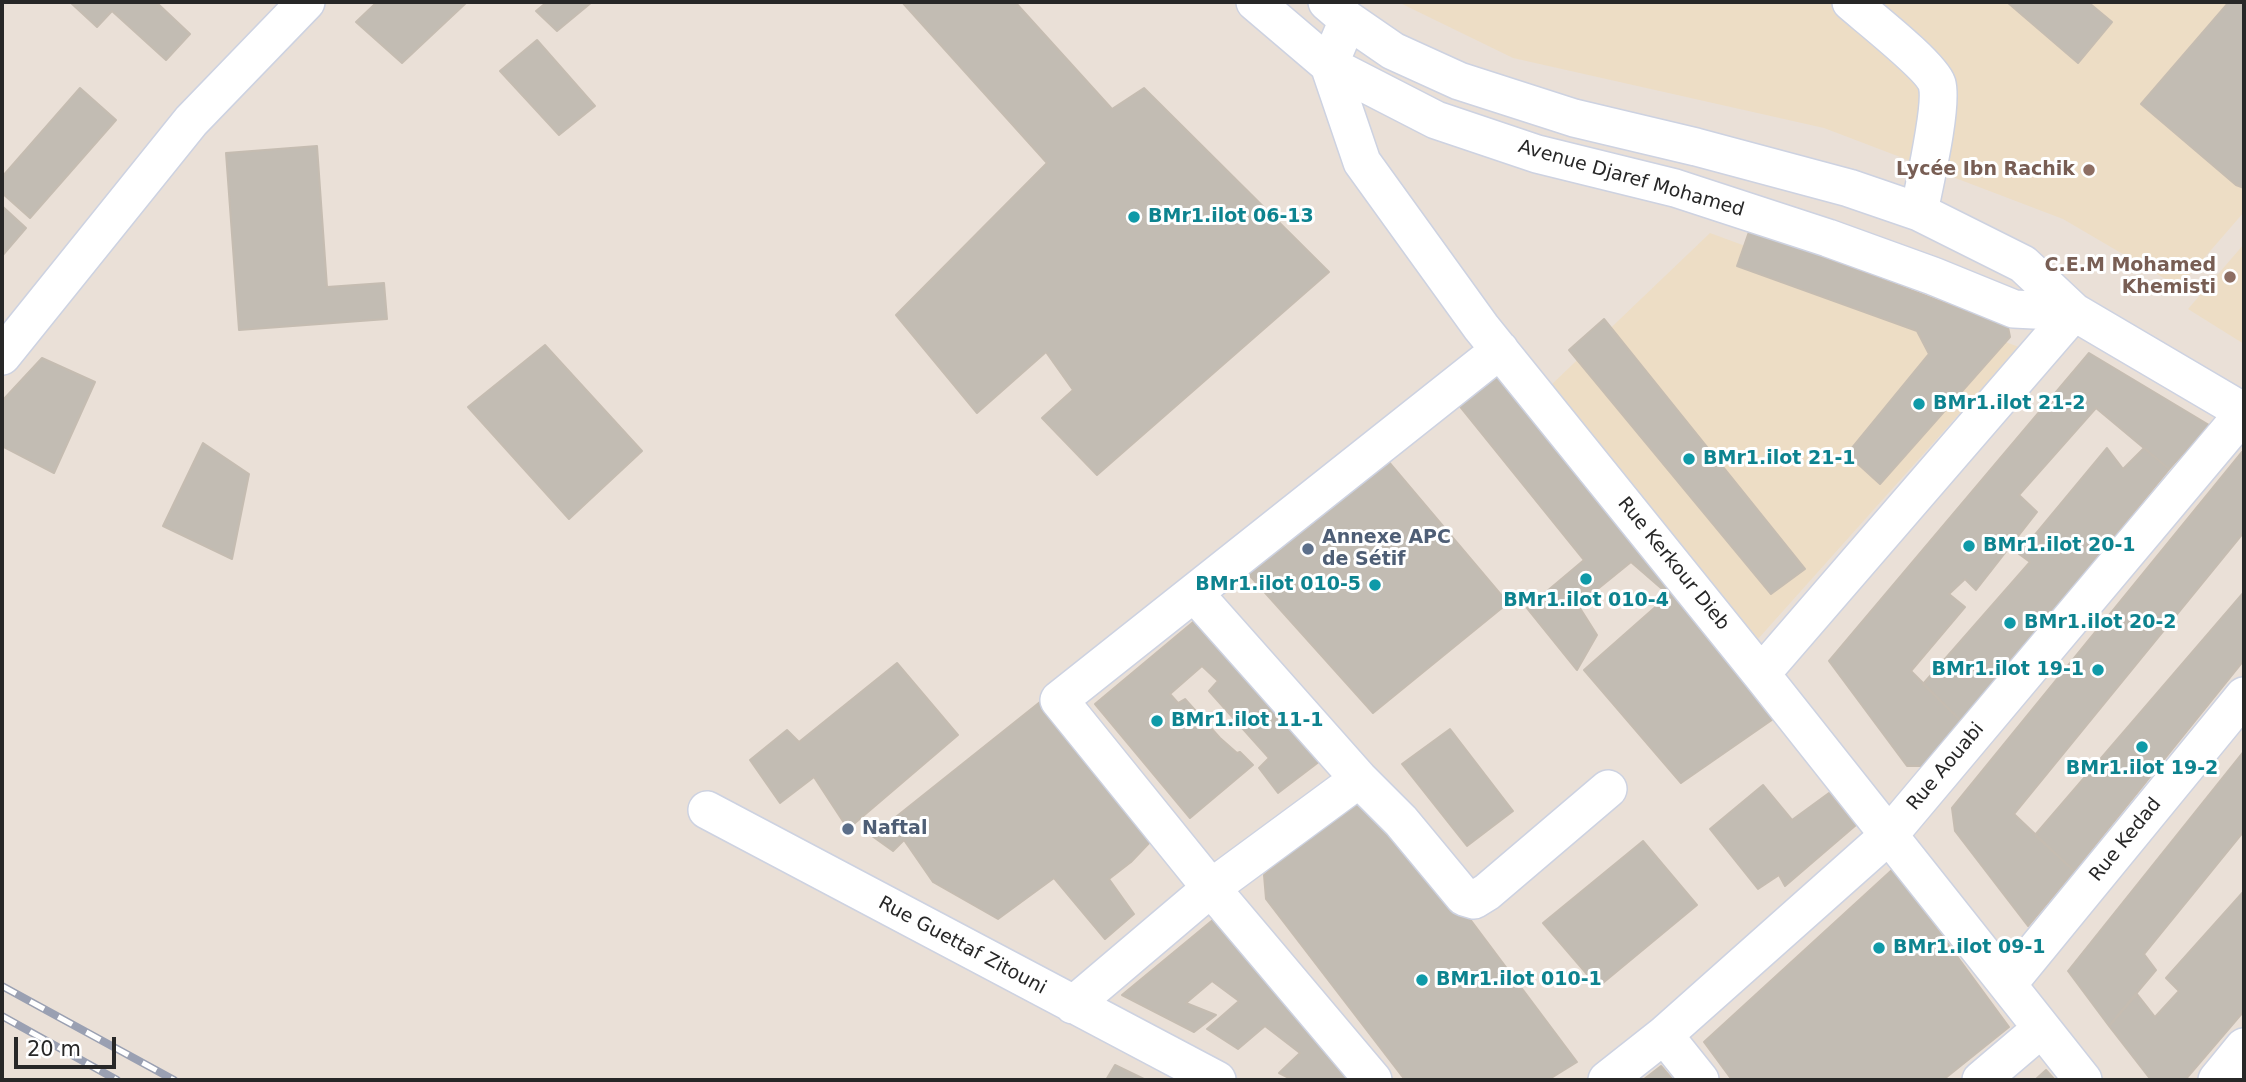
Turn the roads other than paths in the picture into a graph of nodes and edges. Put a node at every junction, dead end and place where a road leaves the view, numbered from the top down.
1 (306, 2) edge
2 (1255, 2) edge
3 (1851, 2) edge
4 (1338, 11) edge
5 (1329, 65) junction
6 (1919, 212) junction
7 (2074, 312) junction
8 (1500, 350) junction
9 (2, 356) edge
10 (2244, 413) edge
11 (1194, 593) junction
12 (1761, 674) junction
13 (2244, 696) edge
14 (1359, 779) junction
15 (1608, 789) dead end
16 (707, 810) dead end
17 (1889, 835) junction
18 (1211, 888) junction
19 (2008, 984) junction
20 (1073, 1005) junction
21 (2041, 1029) junction
22 (1664, 1035) junction
23 (2244, 1047) edge
24 (1217, 1080) edge
25 (1373, 1080) edge
26 (1607, 1080) edge
27 (1700, 1080) edge
28 (1981, 1080) edge
29 (2083, 1080) edge
30 (2217, 1080) edge

1 - 9 street
2 - 5 street, Avenue Djaref Mohamed
3 - 6 street
4 - 5 street
4 - 6 street
5 - 7 street, Avenue Djaref Mohamed
5 - 8 street, Rue Kerkour Dieb
6 - 7 street
7 - 10 street
7 - 12 street
8 - 11 street
8 - 12 street, Rue Kerkour Dieb
10 - 17 street, Rue Aouabi
11 - 14 street
11 - 18 street
12 - 17 street, Rue Kerkour Dieb
13 - 19 street, Rue Kedad
14 - 15 street
14 - 18 street
16 - 20 street, Rue Guettaf Zitouni
17 - 19 street, Rue Kerkour Dieb
17 - 22 street, Rue Aouabi
18 - 20 street
18 - 25 street
19 - 21 street, Rue Kerkour Dieb
20 - 24 street, Rue Guettaf Zitouni
21 - 28 street
21 - 29 street, Rue Kerkour Dieb
22 - 26 street, Rue Aouabi
22 - 27 street
23 - 30 street

